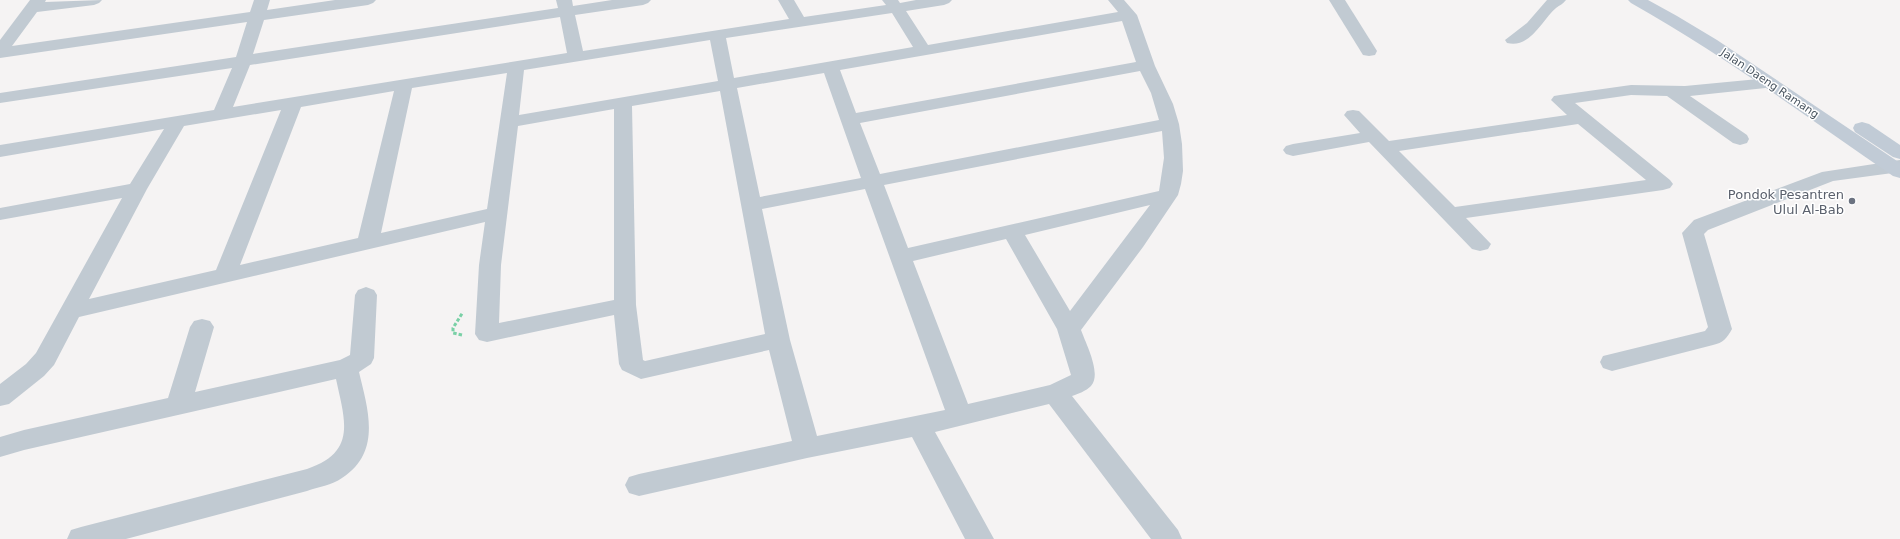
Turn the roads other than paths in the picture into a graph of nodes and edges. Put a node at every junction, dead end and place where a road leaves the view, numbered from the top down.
1 (94, 0) edge
2 (368, 0) edge
3 (643, 0) edge
4 (786, 0) edge
5 (944, 0) edge
6 (1116, 0) edge
7 (1337, 0) edge
8 (1558, 0) edge
9 (1636, 0) edge
10 (1660, 0) edge
11 (35, 4) edge
12 (893, 4) edge
13 (565, 6) edge
14 (260, 8) edge
15 (1129, 15) junction
16 (799, 22) junction
17 (717, 34) junction
18 (1512, 40) dead end
19 (923, 50) junction
20 (1369, 50) dead end
21 (0, 52) edge
22 (576, 56) junction
23 (243, 61) junction
24 (1146, 65) junction
25 (516, 67) junction
26 (830, 67) junction
27 (1769, 83) junction
28 (729, 85) junction
29 (404, 86) junction
30 (1670, 90) junction
31 (0, 98) edge
32 (293, 103) junction
33 (623, 104) junction
34 (221, 114) junction
35 (1353, 115) dead end
36 (1582, 118) junction
37 (849, 120) junction
38 (178, 122) junction
39 (509, 122) junction
40 (1170, 124) junction
41 (1740, 138) dead end
42 (1379, 141) junction
43 (0, 150) edge
44 (1293, 150) dead end
45 (1898, 164) edge
46 (873, 182) junction
47 (137, 189) junction
48 (1168, 195) junction
49 (752, 205) junction
50 (496, 213) junction
51 (0, 214) edge
52 (1450, 214) junction
53 (1012, 231) junction
54 (368, 242) junction
55 (1480, 244) dead end
56 (901, 257) junction
57 (225, 276) junction
58 (366, 295) dead end
59 (625, 305) junction
60 (72, 311) junction
61 (202, 328) dead end
62 (1069, 329) junction
63 (778, 340) junction
64 (1612, 362) dead end
65 (346, 368) junction
66 (1056, 393) junction
67 (0, 397) edge
68 (179, 405) junction
69 (960, 416) junction
70 (919, 426) junction
71 (0, 447) edge
72 (807, 448) junction
73 (639, 484) dead end
74 (82, 539) edge
75 (980, 539) edge
76 (1168, 539) edge

1 - 11 street
2 - 14 street
3 - 13 street
4 - 16 street
5 - 12 street
6 - 15 street
7 - 20 street
8 - 18 street
9 - 27 main road, Jalan Daeng Ramang
10 - 45 main road, Jalan Daeng Ramang
11 - 21 street
12 - 16 street
12 - 19 street
13 - 22 street
13 - 23 street
14 - 21 street
14 - 23 street
15 - 19 street
15 - 24 street
16 - 17 street
17 - 22 street
17 - 28 street
19 - 26 street
22 - 25 street
23 - 31 street
23 - 34 street
24 - 37 street
24 - 40 street
25 - 29 street
25 - 39 street
26 - 28 street
26 - 37 street
27 - 30 street
27 - 45 main road, Jalan Daeng Ramang
28 - 33 street
28 - 49 street
29 - 32 street
29 - 54 street
30 - 36 street
30 - 41 street
32 - 34 street
32 - 57 street
33 - 39 street
33 - 59 street
34 - 38 street
35 - 42 street
36 - 42 street
36 - 52 street
37 - 46 street
38 - 43 street
38 - 47 street
39 - 50 street
40 - 46 street
40 - 48 street
42 - 44 street
42 - 52 street
45 - 64 street
46 - 49 street
46 - 56 street
47 - 51 street
47 - 60 street
48 - 53 street
48 - 62 street
49 - 63 street
50 - 54 street
50 - 59 street
52 - 55 street
53 - 56 street
53 - 62 street
54 - 57 street
56 - 69 street
57 - 60 street
58 - 65 street
59 - 63 street
60 - 67 street
61 - 68 street
62 - 66 street
63 - 72 street
65 - 68 street
65 - 74 street
66 - 69 street
66 - 76 street
68 - 71 street
69 - 70 street
70 - 72 street
70 - 75 street
72 - 73 street

